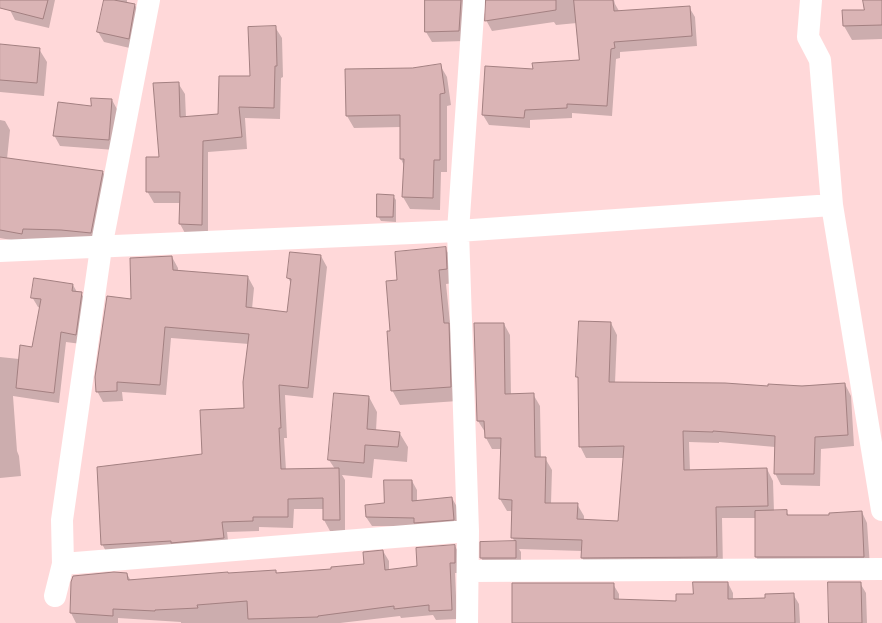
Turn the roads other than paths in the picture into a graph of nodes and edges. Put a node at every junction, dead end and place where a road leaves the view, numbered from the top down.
1 (149, 0) edge
2 (474, 0) edge
3 (811, 0) edge
4 (832, 205) junction
5 (458, 231) junction
6 (101, 248) junction
7 (0, 251) edge
8 (882, 510) edge
9 (468, 531) junction
10 (63, 564) junction
11 (882, 569) edge
12 (468, 571) junction
13 (54, 596) dead end
14 (467, 623) edge

1 - 6 street
2 - 5 street
3 - 4 street
4 - 5 street
4 - 8 street
5 - 6 street
5 - 9 street
6 - 7 street
6 - 10 street
9 - 10 street
9 - 12 street
10 - 13 street
11 - 12 street
12 - 14 street

